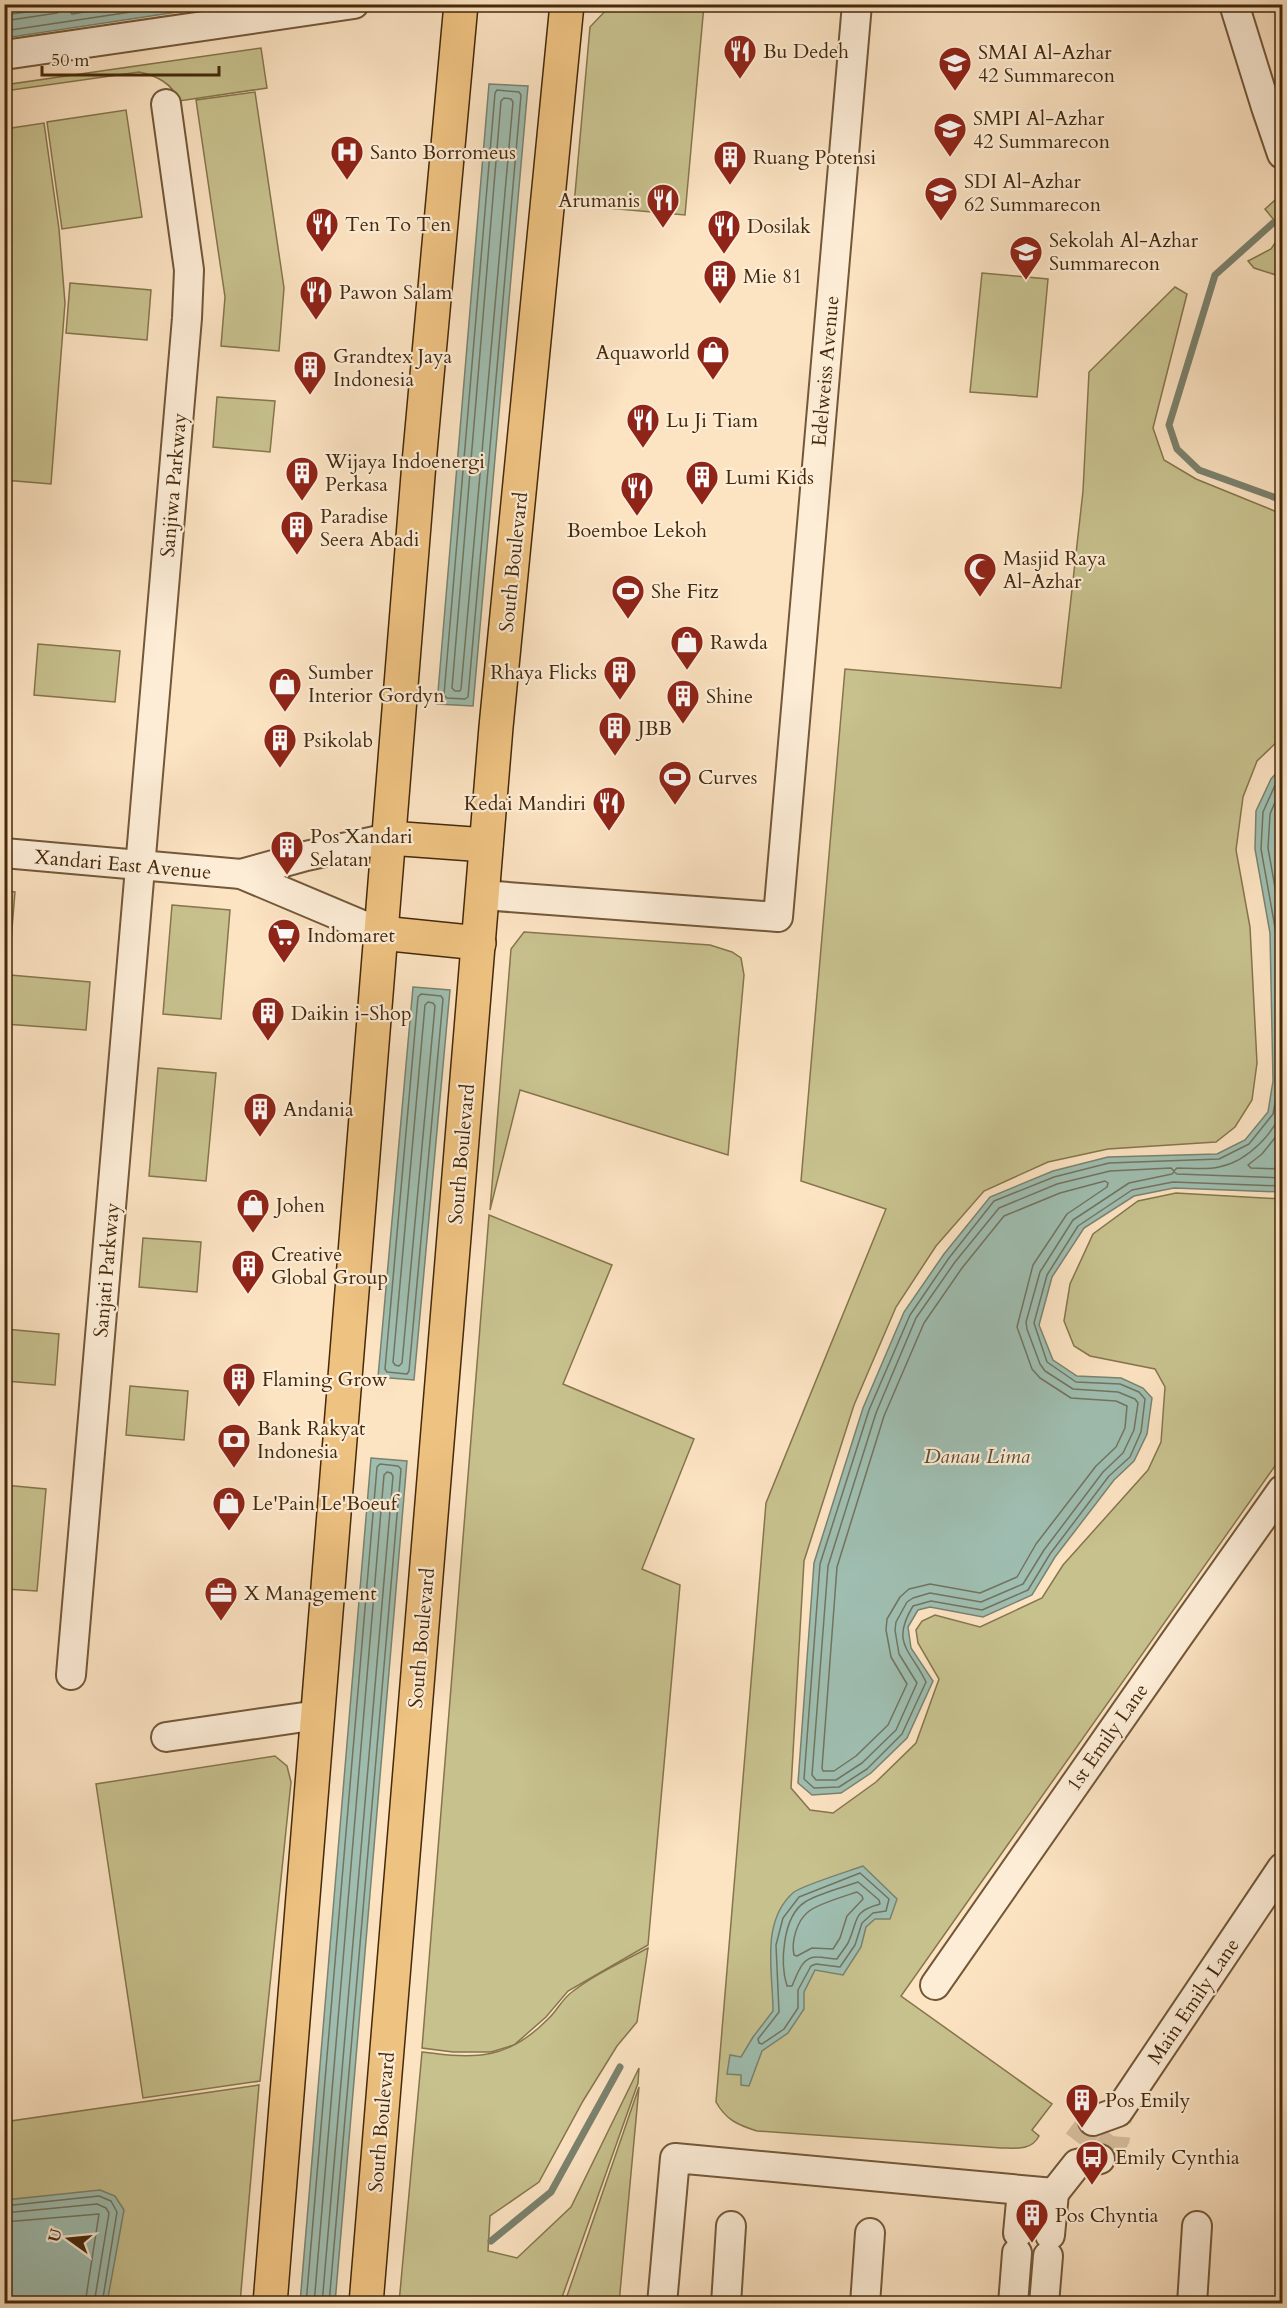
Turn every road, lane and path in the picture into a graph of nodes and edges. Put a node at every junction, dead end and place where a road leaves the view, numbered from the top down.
1 (354, 4) edge
2 (461, 4) edge
3 (567, 4) edge
4 (857, 4) edge
5 (1234, 4) edge
6 (4, 55) edge
7 (166, 104) dead end
8 (1282, 154) edge
9 (389, 838) junction
10 (486, 846) junction
11 (4, 853) edge
12 (141, 866) junction
13 (240, 874) junction
14 (482, 895) junction
15 (381, 933) junction
16 (479, 943) junction
17 (1282, 1490) edge
18 (71, 1675) dead end
19 (318, 1715) junction
20 (166, 1737) dead end
21 (1282, 1868) edge
22 (934, 1985) dead end
23 (1022, 2191) junction
24 (1054, 2193) junction
25 (731, 2226) dead end
26 (1197, 2226) dead end
27 (870, 2233) dead end
28 (1015, 2267) edge
29 (1047, 2269) edge
30 (270, 2304) edge
31 (366, 2304) edge
32 (662, 2304) edge
33 (726, 2304) edge
34 (865, 2304) edge
35 (1192, 2304) edge

1 - 6 street
2 - 9 main road
3 - 10 main road, South Boulevard
4 - 14 street, Edelweiss Avenue
5 - 8 street
7 - 12 street, Sanjiwa Parkway
9 - 10 main road
9 - 13 street
9 - 15 main road
10 - 14 main road, South Boulevard
11 - 12 street, Xandari East Avenue
12 - 13 street, Xandari East Avenue
12 - 18 street, Sanjati Parkway
13 - 15 street
14 - 16 main road, South Boulevard
15 - 16 main road
15 - 19 main road
16 - 31 main road, South Boulevard
17 - 22 street, 1st Emily Lane
19 - 20 street
19 - 30 main road
21 - 24 street, Main Emily Lane
23 - 24 street
23 - 28 street
23 - 32 street
24 - 29 street
25 - 33 street
26 - 35 street
27 - 34 street

